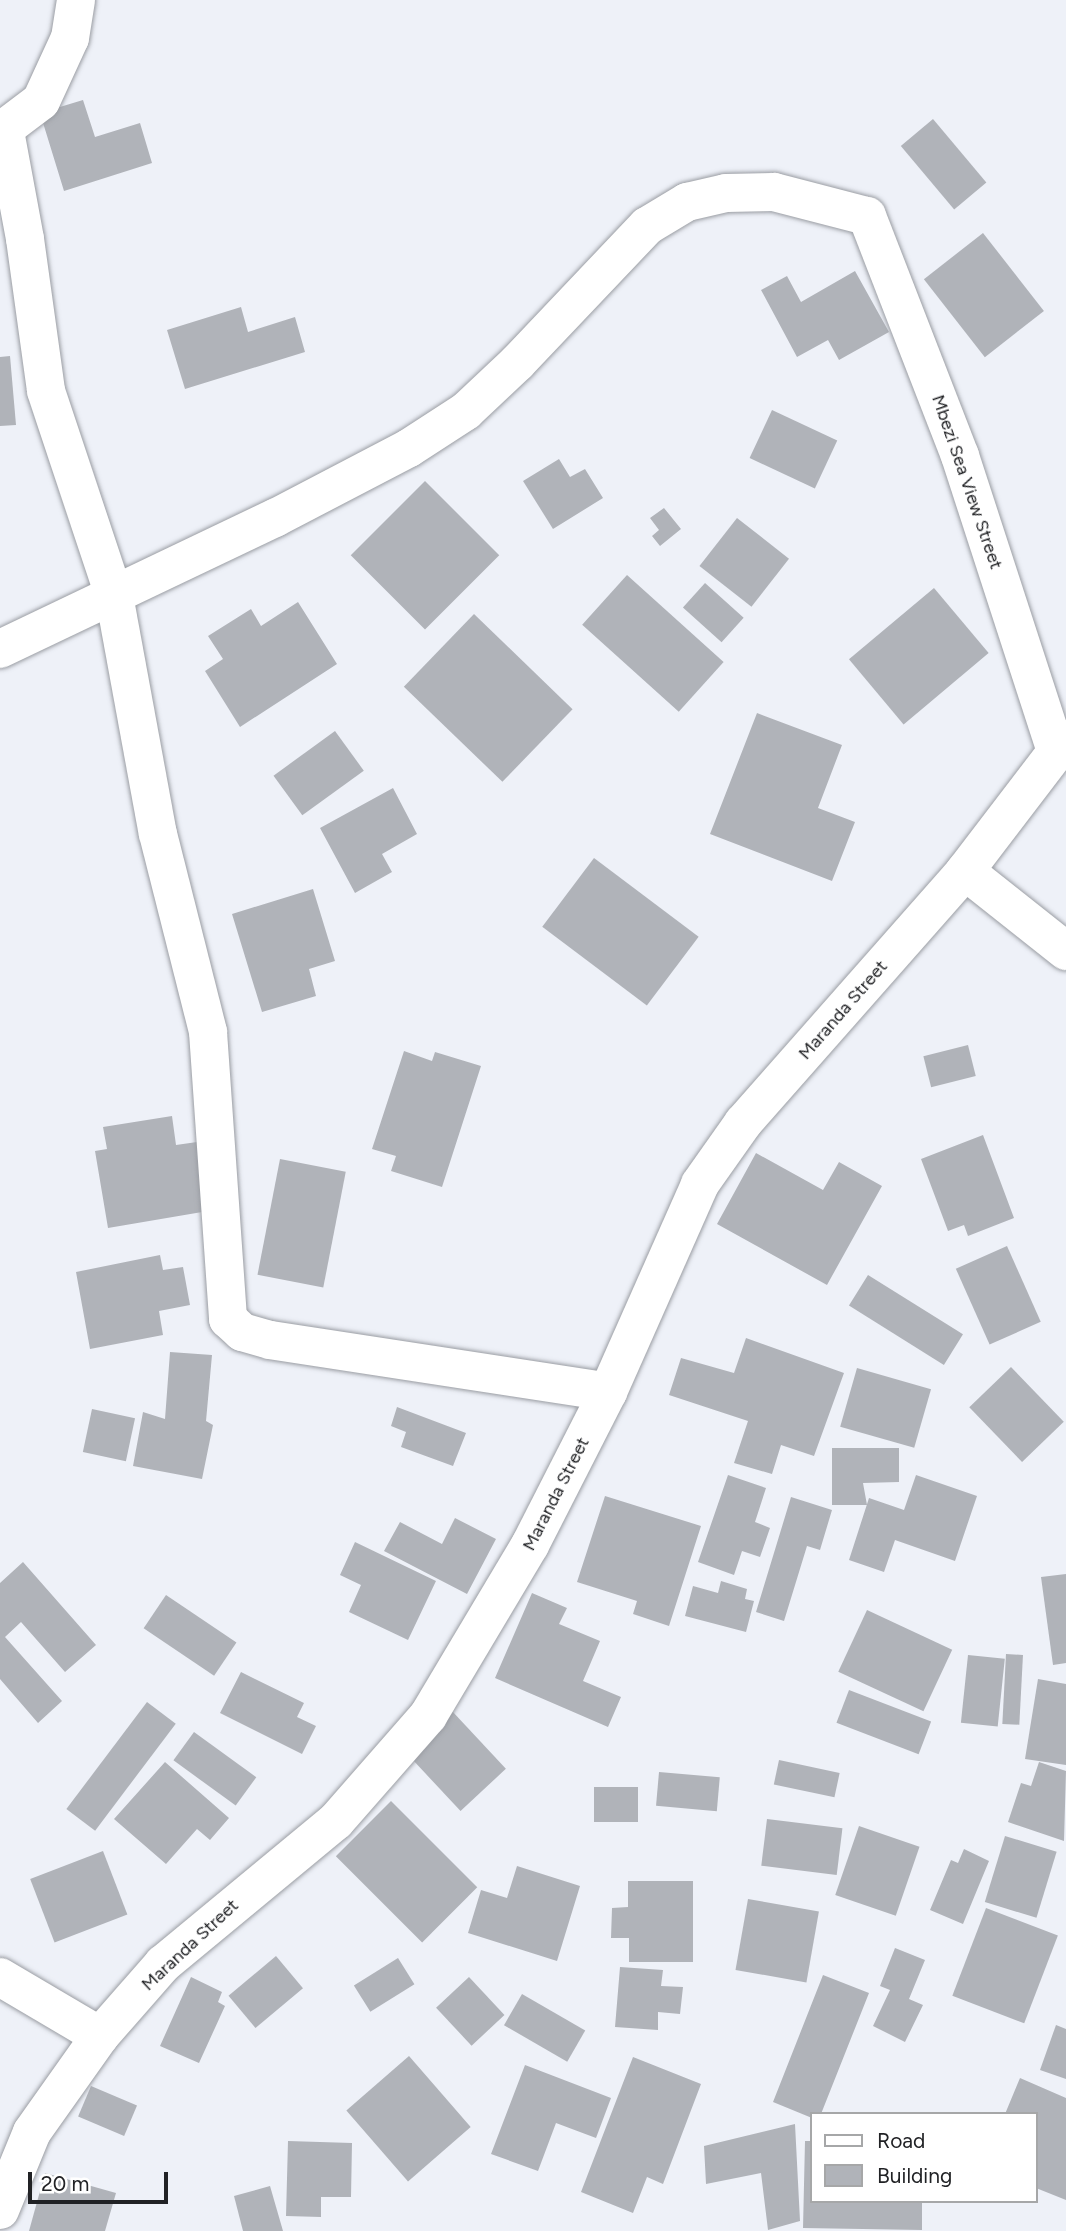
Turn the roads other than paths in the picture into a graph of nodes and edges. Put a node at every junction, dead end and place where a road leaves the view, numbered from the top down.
1 (75, 0) edge
2 (2, 131) edge
3 (114, 594) junction
4 (0, 649) edge
5 (1061, 746) edge
6 (965, 871) junction
7 (1066, 951) edge
8 (608, 1392) junction
9 (0, 1977) edge
10 (100, 2036) junction
11 (0, 2210) edge

1 - 2 street
2 - 3 street
3 - 4 street
3 - 5 street, Mbezi Sea View Street
3 - 8 street
5 - 6 street, Maranda Street
6 - 7 street
6 - 8 street, Maranda Street
8 - 10 street, Maranda Street
9 - 10 street
10 - 11 street, Maranda Street

